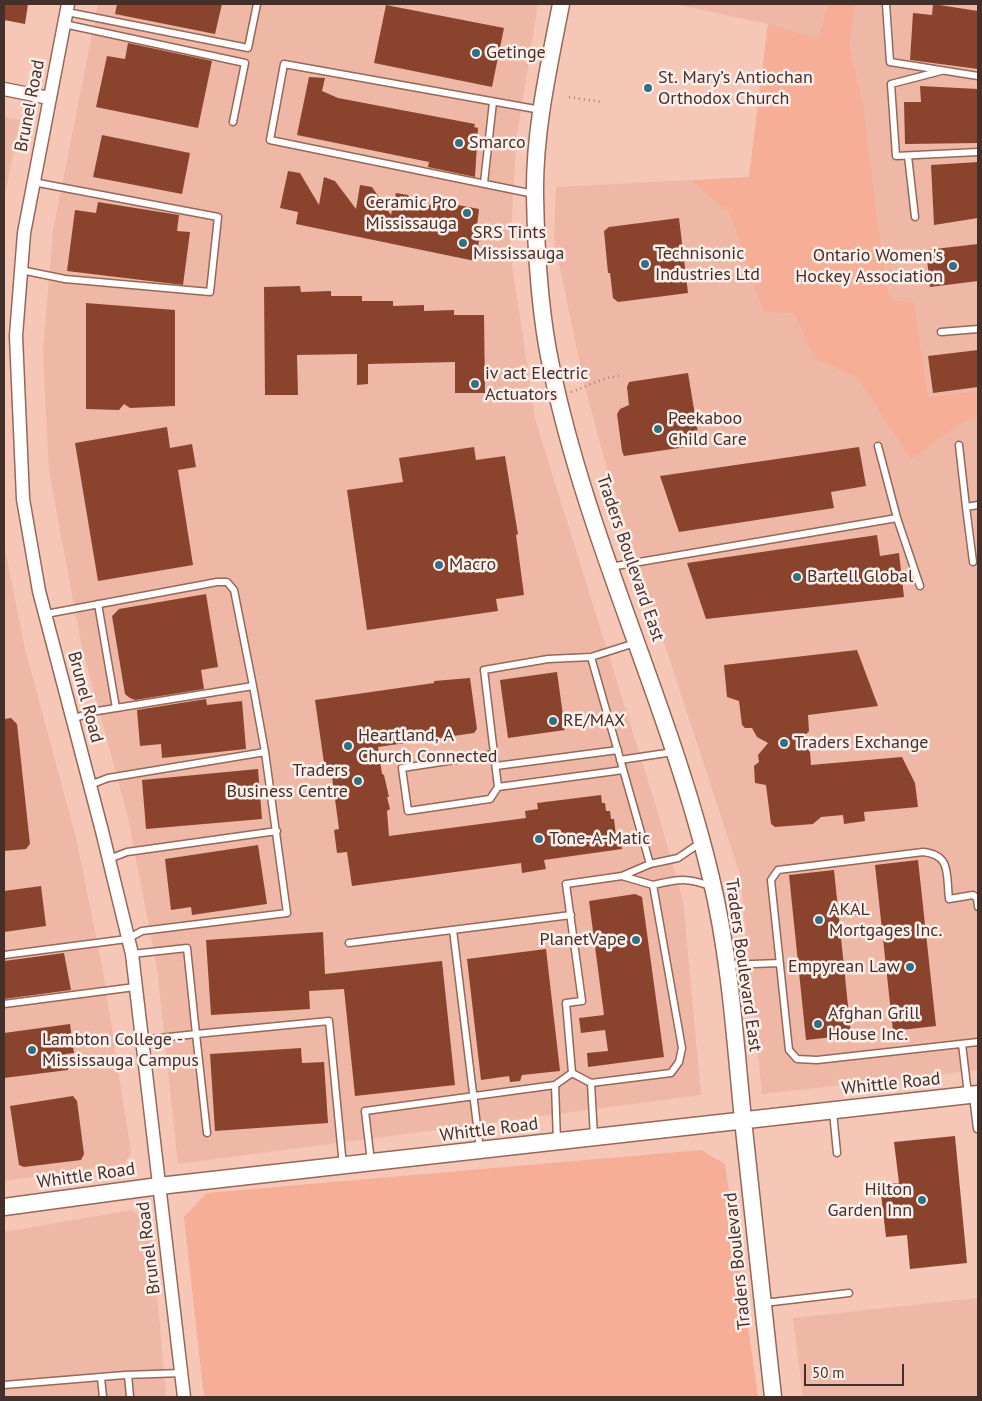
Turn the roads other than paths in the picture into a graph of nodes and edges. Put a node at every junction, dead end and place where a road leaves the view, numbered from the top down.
1 (257, 4) edge
2 (561, 4) edge
3 (886, 4) edge
4 (66, 13) edge
5 (941, 71) junction
6 (978, 76) edge
7 (4, 88) edge
8 (49, 98) junction
9 (493, 102) junction
10 (542, 110) junction
11 (233, 122) dead end
12 (978, 152) edge
13 (908, 156) junction
14 (33, 182) junction
15 (484, 183) junction
16 (535, 194) junction
17 (915, 217) dead end
18 (21, 270) junction
19 (978, 329) edge
20 (941, 332) dead end
21 (959, 445) dead end
22 (878, 446) dead end
23 (978, 505) edge
24 (966, 507) junction
25 (897, 518) junction
26 (973, 562) dead end
27 (610, 567) junction
28 (920, 586) dead end
29 (98, 604) junction
30 (46, 614) junction
31 (638, 642) junction
32 (591, 657) junction
33 (253, 686) junction
34 (116, 708) junction
35 (73, 719) junction
36 (618, 750) junction
37 (265, 752) junction
38 (674, 752) junction
39 (494, 754) junction
40 (620, 760) junction
41 (496, 766) junction
42 (623, 770) junction
43 (90, 785) junction
44 (498, 787) junction
45 (277, 831) junction
46 (701, 842) junction
47 (109, 859) junction
48 (650, 864) junction
49 (622, 876) junction
50 (653, 885) junction
51 (713, 888) junction
52 (978, 907) edge
53 (571, 915) junction
54 (453, 930) junction
55 (127, 939) junction
56 (349, 943) dead end
57 (132, 954) junction
58 (4, 955) edge
59 (780, 963) junction
60 (726, 966) junction
61 (135, 987) junction
62 (4, 1004) edge
63 (196, 1034) junction
64 (142, 1040) junction
65 (978, 1042) edge
66 (962, 1044) junction
67 (572, 1073) junction
68 (591, 1083) junction
69 (555, 1085) junction
70 (973, 1095) edge
71 (473, 1097) junction
72 (833, 1110) junction
73 (743, 1120) junction
74 (977, 1129) dead end
75 (207, 1133) dead end
76 (594, 1138) junction
77 (557, 1142) junction
78 (480, 1152) junction
79 (837, 1153) dead end
80 (371, 1164) junction
81 (344, 1167) junction
82 (159, 1186) junction
83 (4, 1207) edge
84 (849, 1293) dead end
85 (763, 1303) junction
86 (182, 1373) junction
87 (128, 1375) junction
88 (101, 1378) junction
89 (4, 1385) edge
90 (103, 1397) edge
91 (130, 1397) edge
92 (184, 1397) edge
93 (773, 1397) edge

1 - 4 lane
2 - 10 street, Traders Boulevard East
3 - 5 lane
4 - 8 street, Brunel Road
4 - 11 lane
5 - 6 lane
5 - 13 lane
7 - 8 street
8 - 14 street, Brunel Road
9 - 10 lane
9 - 15 lane
9 - 15 lane
10 - 16 street, Traders Boulevard East
12 - 13 lane
13 - 17 lane
14 - 18 street, Brunel Road
14 - 18 lane
15 - 16 lane
16 - 27 street, Traders Boulevard East
18 - 30 street, Brunel Road
19 - 20 lane
21 - 24 lane
22 - 25 lane
23 - 24 lane
24 - 26 lane
25 - 27 lane
25 - 28 lane
27 - 31 street, Traders Boulevard East
29 - 30 lane
29 - 33 lane
29 - 34 lane
30 - 35 street, Brunel Road
31 - 32 lane
31 - 38 street, Traders Boulevard East
32 - 36 lane
32 - 39 lane
33 - 34 lane
33 - 37 lane
34 - 35 lane
35 - 43 street, Brunel Road
36 - 40 lane
36 - 41 lane
37 - 43 lane
37 - 45 lane
38 - 40 lane
38 - 46 street, Traders Boulevard East
39 - 41 lane
39 - 44 lane
40 - 42 lane
41 - 44 lane
42 - 44 lane
42 - 48 lane
43 - 47 street, Brunel Road
45 - 47 lane
45 - 55 lane
46 - 48 lane
46 - 51 street, Traders Boulevard East
47 - 55 street, Brunel Road
48 - 49 lane
49 - 50 lane
49 - 53 lane
50 - 51 lane
50 - 68 lane
51 - 60 street, Traders Boulevard East
52 - 59 lane
53 - 54 lane
53 - 67 lane
54 - 56 lane
54 - 71 lane
55 - 57 street, Brunel Road
55 - 58 lane
57 - 61 street, Brunel Road
57 - 63 lane
59 - 60 lane
59 - 66 lane
60 - 73 street, Traders Boulevard East
61 - 62 lane
61 - 64 street, Brunel Road
63 - 64 lane
63 - 75 lane
63 - 81 lane
64 - 82 street, Brunel Road
65 - 66 lane
66 - 70 lane
67 - 68 lane
67 - 69 lane
68 - 76 lane
69 - 71 lane
69 - 77 lane
70 - 72 street, Whittle Road
70 - 74 lane
71 - 78 lane
71 - 80 lane
72 - 73 street, Whittle Road
72 - 79 lane
73 - 76 street, Whittle Road
73 - 85 street, Traders Boulevard
76 - 77 street, Whittle Road
77 - 78 street, Whittle Road
78 - 80 street, Whittle Road
80 - 81 street, Whittle Road
81 - 82 street, Whittle Road
82 - 83 street, Whittle Road
82 - 86 street, Brunel Road
84 - 85 lane
85 - 93 street, Traders Boulevard
86 - 87 lane
86 - 92 street, Brunel Road
87 - 88 lane
87 - 91 lane
88 - 89 lane
88 - 90 lane

